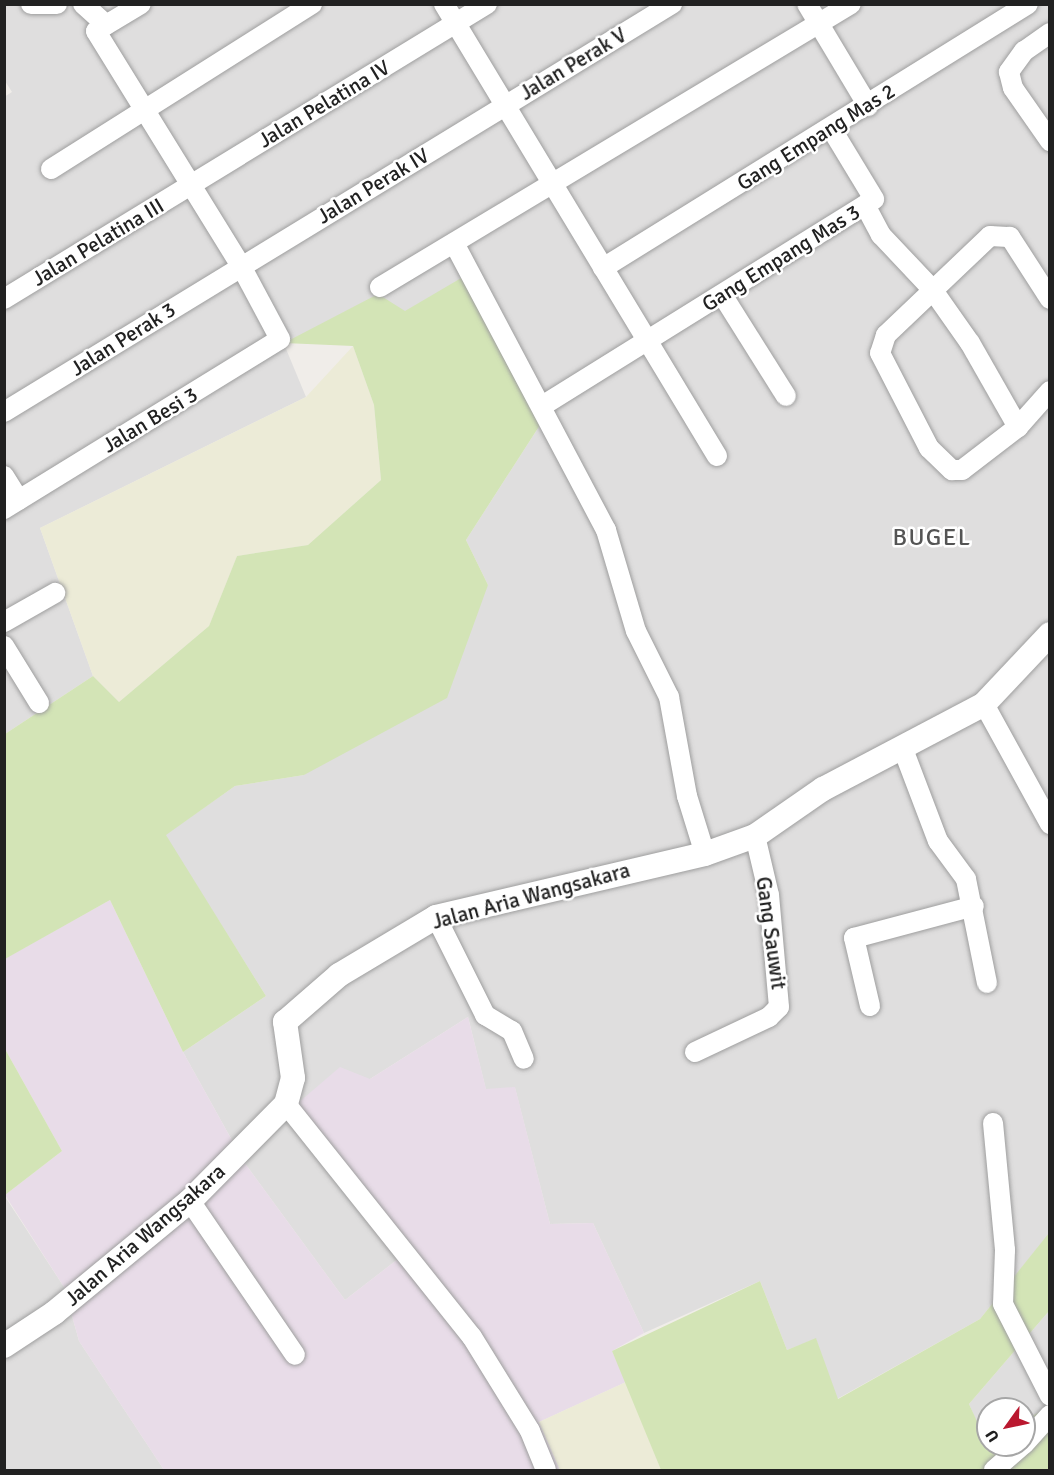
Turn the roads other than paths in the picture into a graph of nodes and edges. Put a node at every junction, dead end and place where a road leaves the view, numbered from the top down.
1 (31, 4) edge
2 (57, 4) edge
3 (83, 4) edge
4 (141, 4) edge
5 (312, 4) edge
6 (444, 4) edge
7 (487, 4) edge
8 (672, 4) edge
9 (807, 4) edge
10 (851, 4) edge
11 (1028, 4) edge
12 (456, 24) junction
13 (819, 24) junction
14 (101, 28) junction
15 (1050, 33) edge
16 (506, 106) junction
17 (868, 106) junction
18 (143, 107) junction
19 (831, 128) junction
20 (1050, 141) edge
21 (51, 169) dead end
22 (552, 184) junction
23 (191, 185) junction
24 (865, 205) junction
25 (454, 243) junction
26 (242, 266) junction
27 (603, 268) junction
28 (380, 287) dead end
29 (932, 289) junction
30 (1048, 294) edge
31 (723, 296) junction
32 (4, 299) edge
33 (648, 342) junction
34 (1050, 391) edge
35 (786, 396) dead end
36 (542, 406) junction
37 (4, 412) edge
38 (1018, 428) junction
39 (717, 456) dead end
40 (4, 476) edge
41 (12, 504) edge
42 (55, 593) dead end
43 (4, 622) edge
44 (1050, 634) edge
45 (4, 646) edge
46 (39, 703) dead end
47 (984, 704) junction
48 (903, 749) junction
49 (1050, 824) edge
50 (755, 836) junction
51 (705, 854) junction
52 (974, 906) junction
53 (436, 917) junction
54 (987, 983) dead end
55 (870, 1006) dead end
56 (695, 1052) dead end
57 (524, 1059) dead end
58 (286, 1104) junction
59 (993, 1123) dead end
60 (190, 1201) junction
61 (4, 1346) edge
62 (295, 1355) dead end
63 (1050, 1396) edge
64 (1050, 1415) edge
65 (1036, 1430) edge
66 (1008, 1457) edge
67 (546, 1470) edge
68 (994, 1470) edge

1 - 2 street
3 - 14 street
4 - 14 street
5 - 18 street
6 - 12 street
7 - 12 street, Jalan Pelatina IV
8 - 16 street, Jalan Perak V
9 - 13 street
10 - 13 street
11 - 17 street, Gang Empang Mas 2
12 - 16 street
12 - 23 street, Jalan Pelatina IV
13 - 17 street
13 - 22 street
14 - 18 street
15 - 20 street
16 - 22 street
16 - 26 street, Jalan Perak IV
17 - 19 street, Gang Empang Mas 2
18 - 21 street
18 - 23 street
19 - 24 street, Gang Empang Mas 3
19 - 27 street, Gang Empang Mas 2
22 - 25 street
22 - 27 street
23 - 26 street
23 - 32 street, Jalan Pelatina III
24 - 29 street
24 - 31 street, Gang Empang Mas 3
25 - 28 street
25 - 36 street
26 - 37 street, Jalan Perak 3
26 - 41 street, Jalan Besi 3
27 - 33 street
29 - 30 street
29 - 38 street
29 - 38 street
31 - 33 street, Gang Empang Mas 3
31 - 35 street
33 - 36 street, Gang Empang Mas 3
33 - 39 street
34 - 38 street
36 - 51 street
40 - 41 street
42 - 43 street
44 - 47 street, Jalan Aria Wangsakara
45 - 46 street
47 - 48 street, Jalan Aria Wangsakara
47 - 49 street
48 - 50 street, Jalan Aria Wangsakara
48 - 52 street
50 - 51 street, Jalan Aria Wangsakara
50 - 56 street, Gang Sauwit
51 - 53 street, Jalan Aria Wangsakara
52 - 54 street
52 - 55 street
53 - 57 street
53 - 58 street, Jalan Aria Wangsakara
58 - 60 street, Jalan Aria Wangsakara
58 - 67 street
59 - 63 street
60 - 61 street, Jalan Aria Wangsakara
60 - 62 street
64 - 65 street
66 - 68 street

